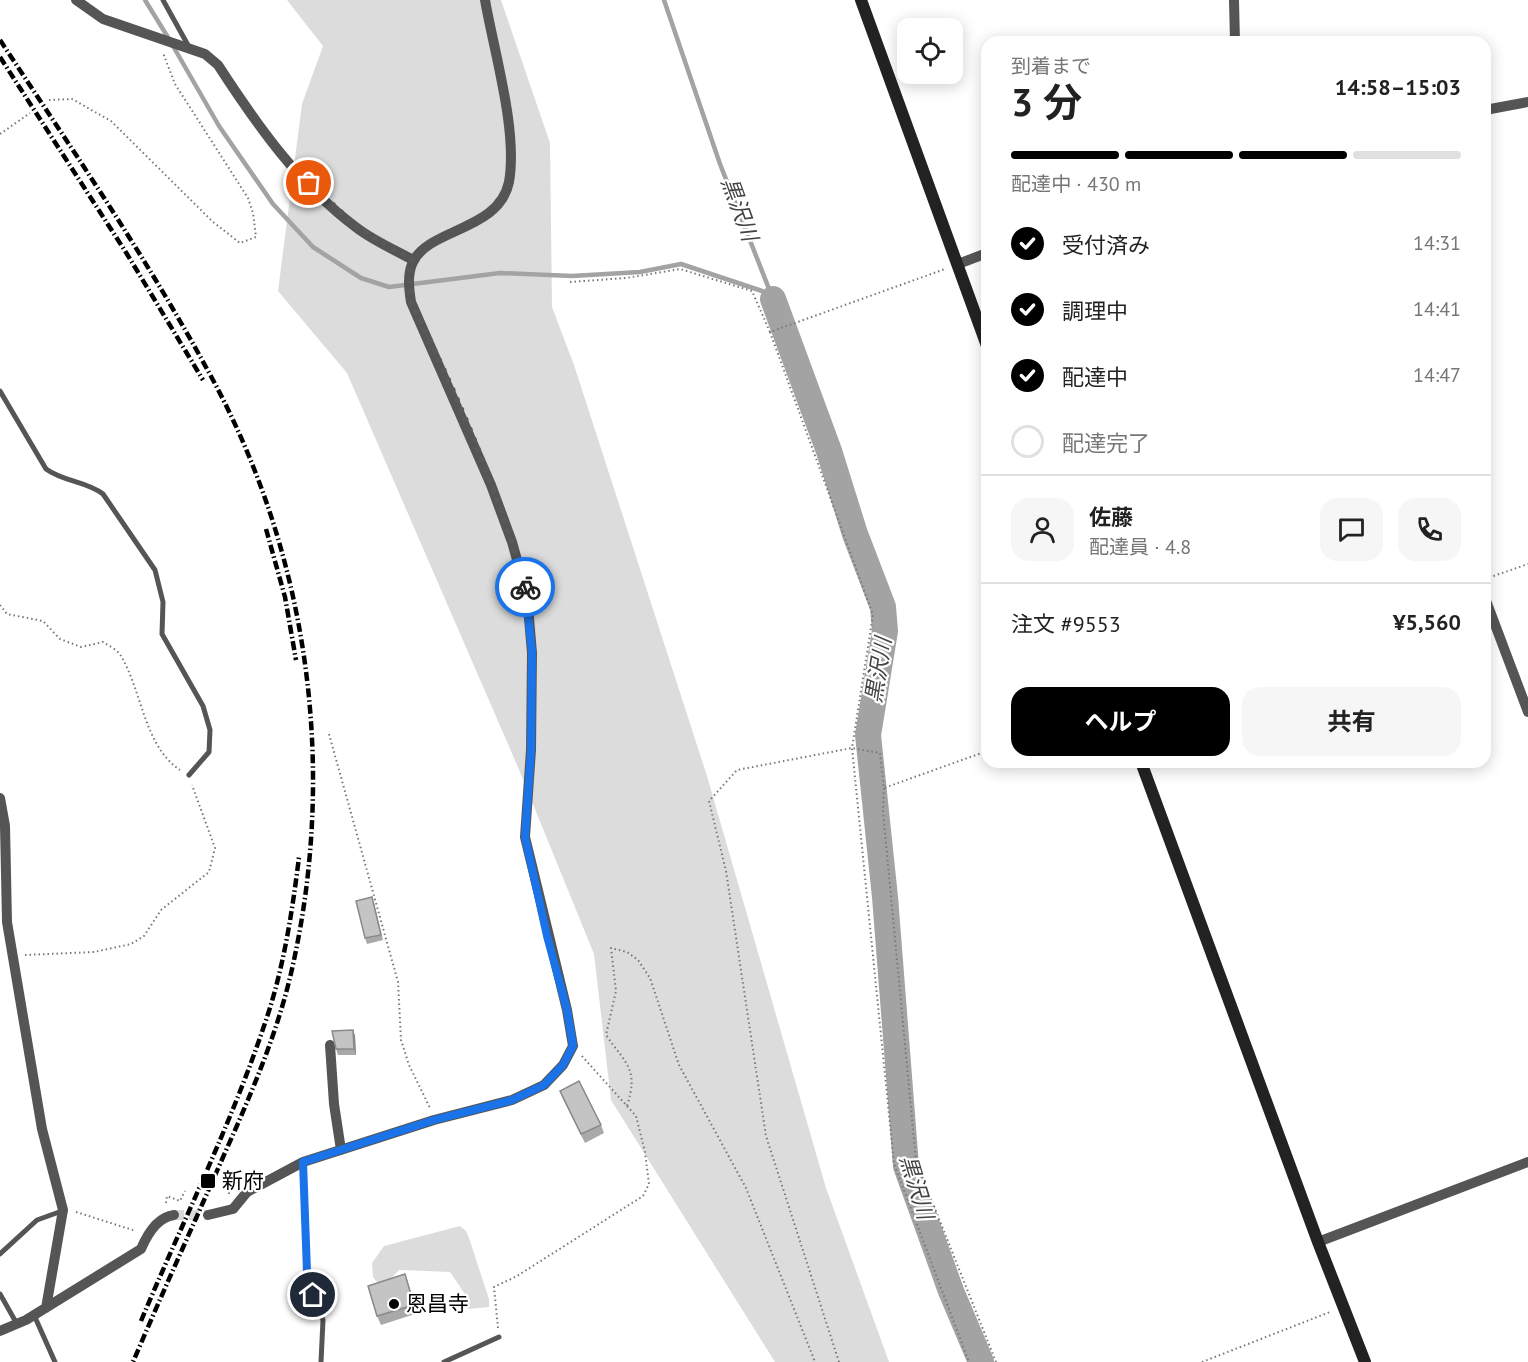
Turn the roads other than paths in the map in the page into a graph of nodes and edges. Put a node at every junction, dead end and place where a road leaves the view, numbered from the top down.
1 (76, 0) edge
2 (163, 0) edge
3 (485, 0) edge
4 (861, 0) edge
5 (1234, 0) edge
6 (1235, 36) edge
7 (186, 46) junction
8 (1528, 102) edge
9 (1491, 109) edge
10 (981, 255) edge
11 (413, 260) junction
12 (958, 264) junction
13 (981, 329) edge
14 (0, 391) edge
15 (1491, 614) edge
16 (1528, 712) edge
17 (1143, 768) edge
18 (189, 775) road end
19 (0, 798) edge
20 (330, 1045) dead end
21 (341, 1150) junction
22 (303, 1162) junction
23 (1528, 1162) edge
24 (63, 1210) junction
25 (169, 1212) road end
26 (208, 1215) tunnel mouth
27 (1318, 1242) junction
28 (0, 1254) edge
29 (0, 1294) edge
30 (46, 1308) junction
31 (34, 1315) junction
32 (17, 1324) junction
33 (0, 1331) edge
34 (499, 1337) road end
35 (55, 1362) edge
36 (321, 1362) edge
37 (444, 1362) edge
38 (1365, 1362) edge

1 - 7 street
2 - 7 lane
3 - 11 street
4 - 12 street
5 - 6 street
7 - 11 street
8 - 9 street
10 - 12 street
11 - 21 street
12 - 13 street
14 - 18 lane
15 - 16 street
17 - 27 street
19 - 24 street
20 - 21 street
21 - 22 street
22 - 26 street
22 - 36 lane
23 - 27 street
24 - 28 lane
24 - 30 street
25 - 30 street
27 - 38 street
29 - 32 lane
30 - 31 street
31 - 32 street
31 - 35 lane
32 - 33 street
34 - 37 lane

